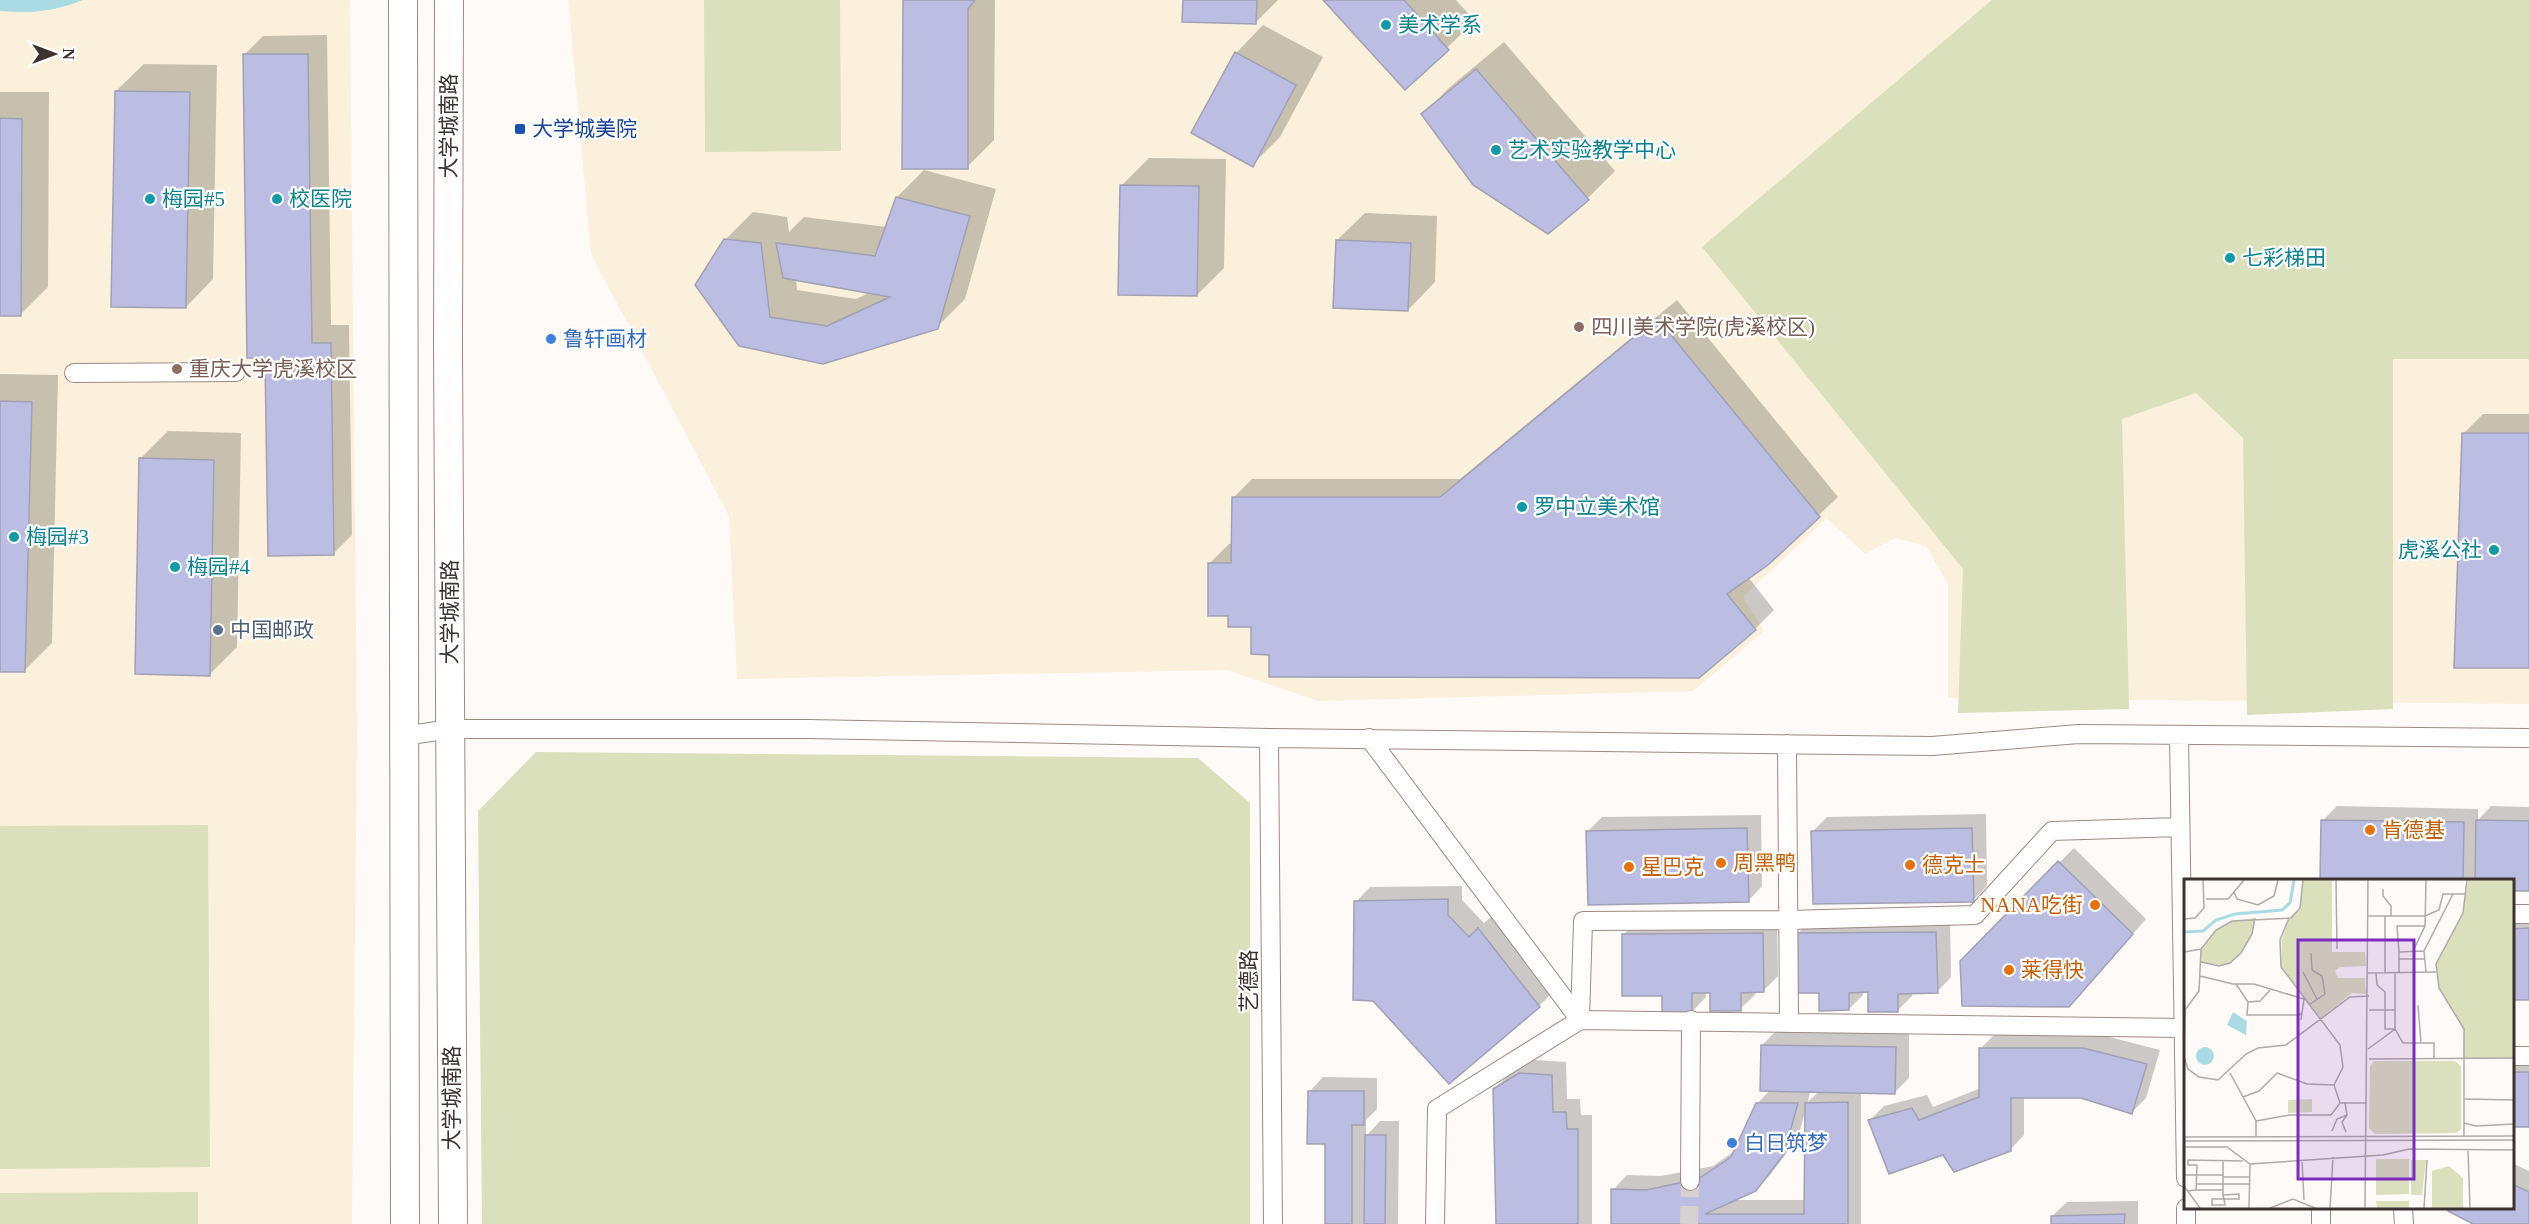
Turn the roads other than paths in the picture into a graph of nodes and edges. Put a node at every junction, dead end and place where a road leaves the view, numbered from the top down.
1 (403, 0) edge
2 (449, 0) edge
3 (236, 372) dead end
4 (75, 373) dead end
5 (450, 729) junction
6 (2179, 735) junction
7 (404, 736) junction
8 (1269, 738) junction
9 (1369, 738) junction
10 (2529, 738) edge
11 (1787, 744) junction
12 (2180, 828) junction
13 (2184, 914) edge
14 (1787, 920) junction
15 (1580, 1020) junction
16 (1692, 1020) junction
17 (1789, 1021) junction
18 (2183, 1028) junction
19 (2184, 1049) edge
20 (1690, 1181) tunnel mouth
21 (405, 1224) edge
22 (453, 1224) edge
23 (1273, 1224) edge
24 (1435, 1224) edge

1 - 7 main road
2 - 5 main road, 大学城南路
3 - 4 street
5 - 7 street
5 - 8 street
5 - 22 main road, 大学城南路
6 - 10 street
6 - 11 street
6 - 12 street
7 - 21 main road
8 - 9 street
8 - 23 street, 艺德路
9 - 11 street
9 - 15 street
11 - 14 street
12 - 13 street
12 - 14 street
13 - 18 street
14 - 15 street
14 - 17 street
15 - 16 street
15 - 24 street
16 - 17 street
16 - 20 street
17 - 18 street
18 - 19 street

